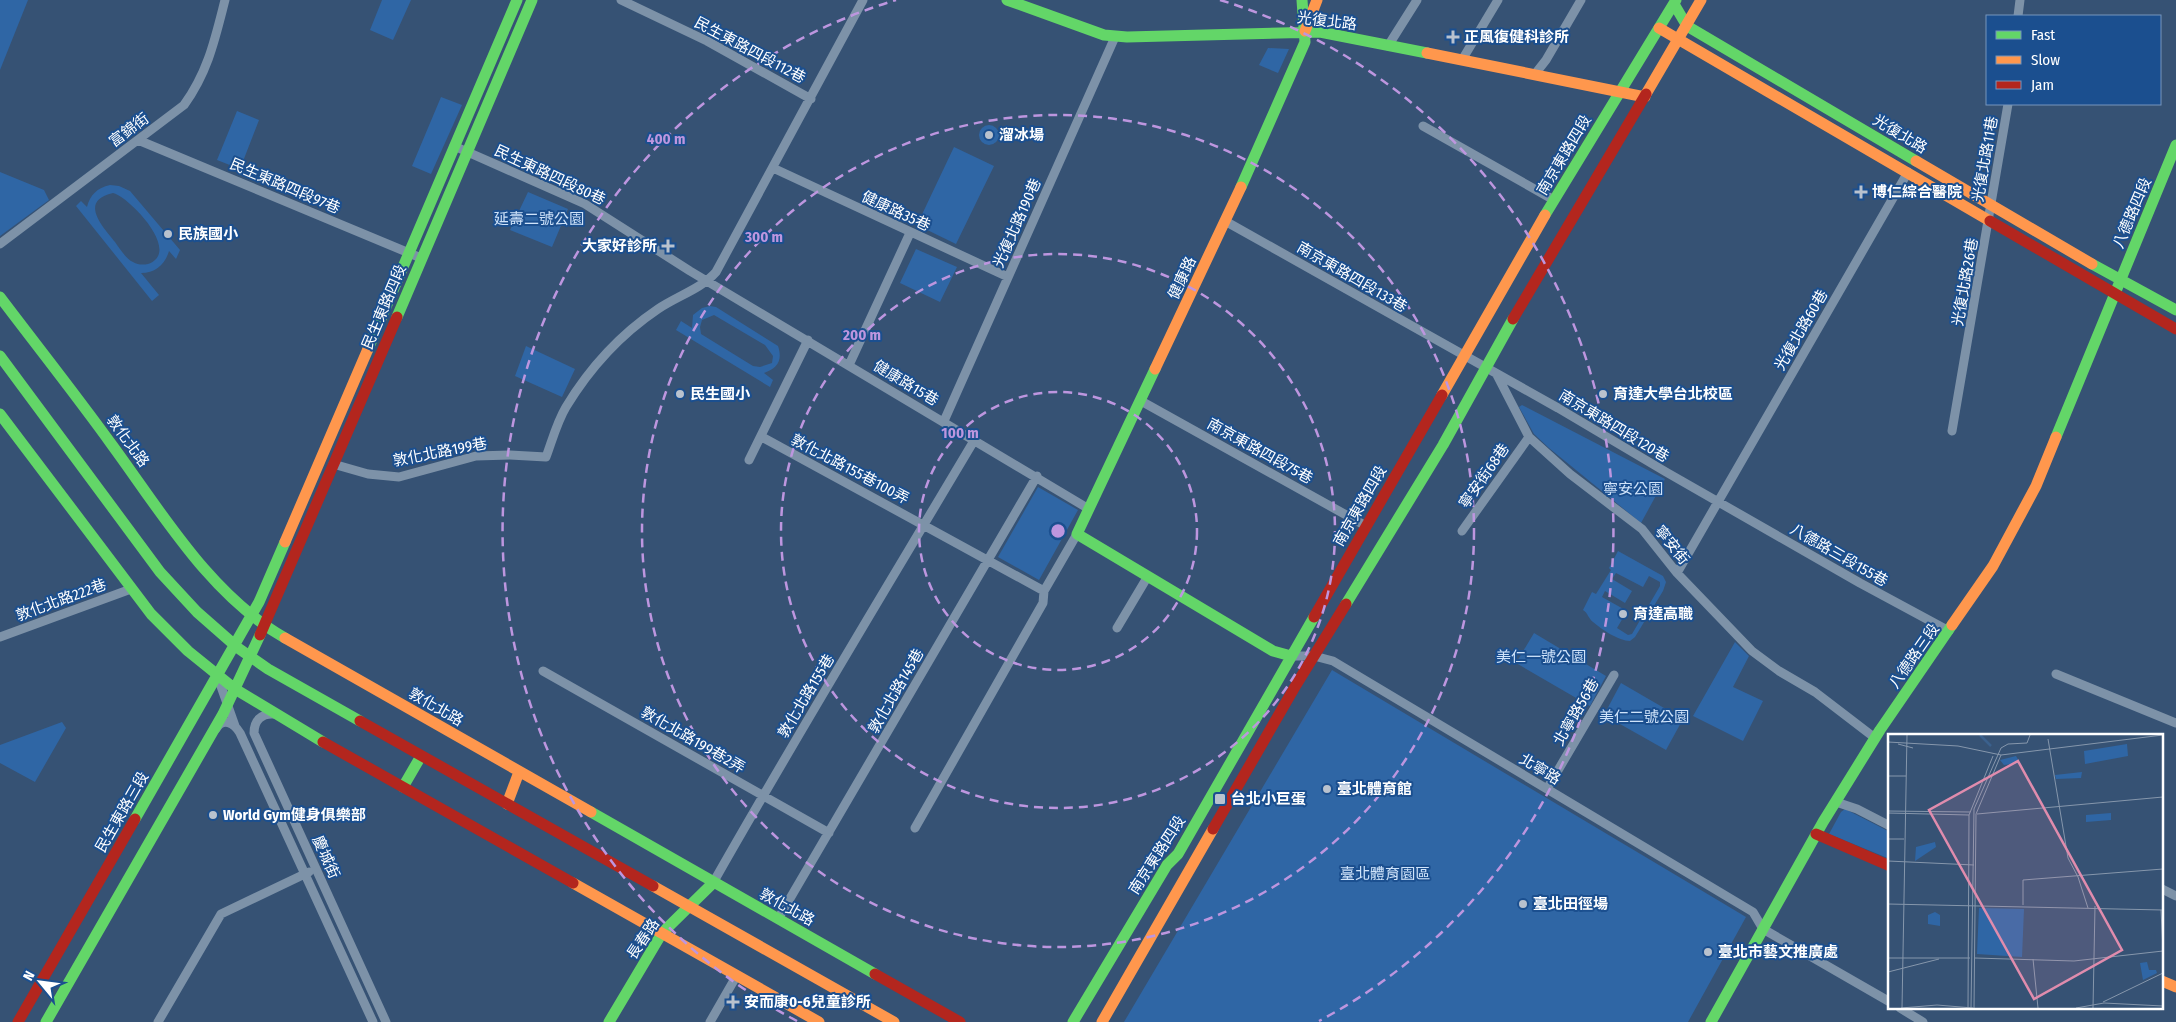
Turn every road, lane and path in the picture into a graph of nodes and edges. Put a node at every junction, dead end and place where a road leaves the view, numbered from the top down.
1 (225, 0) edge
2 (516, 0) edge
3 (532, 0) edge
4 (621, 0) edge
5 (864, 0) edge
6 (1007, 0) edge
7 (1302, 0) edge
8 (1316, 0) edge
9 (1417, 0) edge
10 (1498, 0) edge
11 (1581, 0) edge
12 (1701, 0) edge
13 (2020, 0) edge
14 (1672, 1) edge
15 (2018, 15) edge
16 (1687, 26) junction
17 (1659, 28) junction
18 (1305, 31) junction
19 (1115, 37) junction
20 (1678, 40) junction
21 (1388, 46) junction
22 (1462, 60) junction
23 (1535, 74) junction
24 (1621, 92) junction
25 (1644, 96) junction
26 (811, 98) junction
27 (2008, 105) edge
28 (1424, 126) dead end
29 (138, 140) junction
30 (2176, 145) edge
31 (454, 146) junction
32 (467, 152) junction
33 (773, 168) junction
34 (1908, 172) junction
35 (1554, 200) junction
36 (1991, 205) junction
37 (1989, 220) junction
38 (1225, 221) junction
39 (910, 233) junction
40 (0, 244) edge
41 (408, 252) junction
42 (421, 258) junction
43 (1008, 277) junction
44 (2121, 278) junction
45 (708, 281) junction
46 (2114, 293) junction
47 (0, 297) edge
48 (2176, 310) edge
49 (2176, 330) edge
50 (808, 340) junction
51 (0, 356) edge
52 (1464, 356) junction
53 (849, 364) junction
54 (1485, 367) junction
55 (1497, 374) junction
56 (1141, 401) junction
57 (0, 414) edge
58 (944, 421) junction
59 (1952, 431) dead end
60 (762, 437) junction
61 (1529, 437) junction
62 (975, 439) junction
63 (749, 460) dead end
64 (333, 464) junction
65 (1037, 476) junction
66 (1717, 501) junction
67 (1090, 509) junction
68 (924, 525) junction
69 (1366, 526) junction
70 (1462, 531) dead end
71 (1076, 534) junction
72 (987, 560) junction
73 (1677, 573) junction
74 (1148, 576) junction
75 (131, 589) junction
76 (1044, 592) junction
77 (251, 616) junction
78 (264, 626) junction
79 (1117, 628) dead end
80 (1948, 630) junction
81 (0, 637) edge
82 (235, 644) junction
83 (250, 656) junction
84 (1291, 656) junction
85 (1314, 656) junction
86 (544, 671) dead end
87 (2056, 674) dead end
88 (217, 675) junction
89 (1614, 676) dead end
90 (235, 689) junction
91 (228, 705) junction
92 (274, 714) junction
93 (2176, 723) edge
94 (235, 726) junction
95 (213, 732) junction
96 (1876, 738) junction
97 (421, 756) junction
98 (519, 772) junction
99 (404, 787) junction
100 (1547, 789) junction
101 (763, 795) junction
102 (1836, 802) junction
103 (507, 804) junction
104 (1888, 825) edge
105 (915, 828) dead end
106 (829, 833) junction
107 (1816, 834) junction
108 (1888, 865) edge
109 (316, 869) junction
110 (305, 874) junction
111 (713, 883) junction
112 (2164, 890) edge
113 (2176, 896) edge
114 (689, 906) junction
115 (778, 919) junction
116 (1762, 929) junction
117 (662, 933) junction
118 (737, 976) junction
119 (2164, 982) edge
120 (2176, 987) edge
121 (1888, 1001) edge
122 (1903, 1010) edge
123 (612, 1021) edge
124 (18, 1022) edge
125 (46, 1022) edge
126 (158, 1022) edge
127 (373, 1022) edge
128 (386, 1022) edge
129 (710, 1022) edge
130 (819, 1022) edge
131 (894, 1022) edge
132 (960, 1022) edge
133 (1073, 1022) edge
134 (1102, 1022) edge
135 (1711, 1022) edge
136 (1923, 1022) edge

1 - 29 street, 富錦街
2 - 31 main road, 民生東路四段
3 - 32 main road, 民生東路四段
4 - 26 street, 民生東路四段112巷
5 - 26 street
6 - 19 main road, 光復北路
7 - 18 main road, 健康路
8 - 18 main road, 健康路
9 - 21 street
10 - 22 street
11 - 23 street
12 - 16 main road
13 - 15 street
14 - 16 main road, 光復北路
14 - 17 main road, 南京東路四段
16 - 20 main road
16 - 36 main road, 光復北路
17 - 20 main road, 光復北路
17 - 24 main road, 南京東路四段
18 - 19 main road, 光復北路
18 - 21 main road, 光復北路
18 - 38 main road, 健康路
19 - 43 street, 光復北路190巷
20 - 25 main road
20 - 34 main road, 光復北路
21 - 22 main road, 光復北路
22 - 23 main road, 光復北路
23 - 24 main road, 光復北路
24 - 25 main road, 光復北路
24 - 35 main road, 南京東路四段
25 - 54 main road
26 - 33 street
27 - 36 street, 光復北路11巷
28 - 35 street
29 - 40 street, 富錦街
29 - 41 street, 民生東路四段97巷
30 - 44 main road, 八德路四段
31 - 32 street, 民生東路四段80巷
31 - 41 main road, 民生東路四段
32 - 42 main road, 民生東路四段
32 - 45 street, 民生東路四段80巷
33 - 39 street, 健康路35巷
33 - 45 street
34 - 37 main road, 光復北路
34 - 66 street, 光復北路60巷
35 - 52 main road, 南京東路四段
36 - 37 street, 光復北路11巷
36 - 44 main road, 光復北路
37 - 46 main road, 光復北路
37 - 59 street, 光復北路26巷
38 - 52 street, 南京東路四段133巷
38 - 56 main road, 健康路
39 - 43 street, 健康路35巷
39 - 53 street
41 - 42 street, 民生東路四段97巷
41 - 77 main road, 民生東路四段
42 - 64 main road, 民生東路四段
43 - 58 street, 光復北路190巷
44 - 46 main road, 八德路四段
44 - 48 main road, 光復北路
45 - 50 street, 健康路15巷
45 - 64 street, 敦化北路199巷
46 - 49 main road, 光復北路
46 - 80 main road, 八德路三段
47 - 77 main road, 敦化北路
50 - 53 street, 健康路15巷
50 - 60 street
51 - 82 main road
52 - 54 street
52 - 69 main road, 南京東路四段
53 - 58 street, 健康路15巷
54 - 55 street
54 - 85 main road
55 - 61 street, 寧安街
55 - 66 street, 南京東路四段120巷
56 - 67 main road, 健康路
56 - 69 street, 南京東路四段75巷
57 - 75 main road
58 - 62 street, 健康路15巷
60 - 63 street
60 - 68 street, 敦化北路155巷100弄
61 - 70 street, 寧安街68巷
61 - 73 street, 寧安街
62 - 65 street, 健康路15巷
62 - 68 street, 敦化北路155巷
64 - 78 main road, 民生東路四段
65 - 67 street, 健康路15巷
65 - 72 street, 敦化北路145巷
66 - 73 street, 光復北路60巷
66 - 80 street, 八德路三段155巷
67 - 71 main road, 健康路
68 - 72 street
68 - 101 street, 敦化北路155巷
69 - 84 main road, 南京東路四段
71 - 74 main road
71 - 76 street, 健康路
72 - 76 street
72 - 106 street, 敦化北路145巷
73 - 96 street, 寧安街
74 - 79 street
74 - 84 main road
75 - 81 street, 敦化北路222巷
75 - 88 main road
76 - 105 street, 健康路
77 - 78 main road, 敦化北路
77 - 82 main road, 民生東路三段
78 - 83 main road
78 - 98 main road, 敦化北路
80 - 96 main road, 八德路三段
82 - 83 main road
82 - 88 main road, 民生東路三段
83 - 90 main road
83 - 97 main road
84 - 85 street, 北寧路
84 - 133 main road, 南京東路四段
85 - 100 street, 北寧路
85 - 134 main road
86 - 101 street, 敦化北路199巷2弄
87 - 93 street
88 - 90 main road
88 - 91 street, 慶城街
88 - 124 main road, 民生東路三段
89 - 100 street, 北寧路56巷
90 - 91 main road
90 - 92 main road
91 - 94 street, 慶城街
91 - 95 main road
92 - 99 main road
92 - 109 street, 慶城街
94 - 95 street
94 - 110 street, 慶城街
95 - 125 main road
96 - 102 main road, 八德路三段
97 - 99 main road
97 - 103 main road
98 - 103 main road
98 - 111 main road, 敦化北路
99 - 117 main road
100 - 116 street, 北寧路
101 - 106 street, 敦化北路199巷2弄
101 - 111 street, 敦化北路155巷
102 - 104 street
102 - 107 main road, 八德路三段
103 - 114 main road
106 - 115 street, 敦化北路145巷
107 - 108 main road
107 - 116 main road, 八德路三段
109 - 110 street
109 - 128 street, 慶城街
110 - 126 street
110 - 127 street, 慶城街
111 - 114 main road, 長春路
111 - 115 main road, 敦化北路
112 - 113 street
114 - 117 main road, 長春路
114 - 131 main road
115 - 132 main road, 敦化北路
116 - 121 street
116 - 135 main road, 八德路三段
117 - 118 main road
117 - 123 main road, 長春路
118 - 129 street
118 - 130 main road
119 - 120 main road
122 - 136 street

